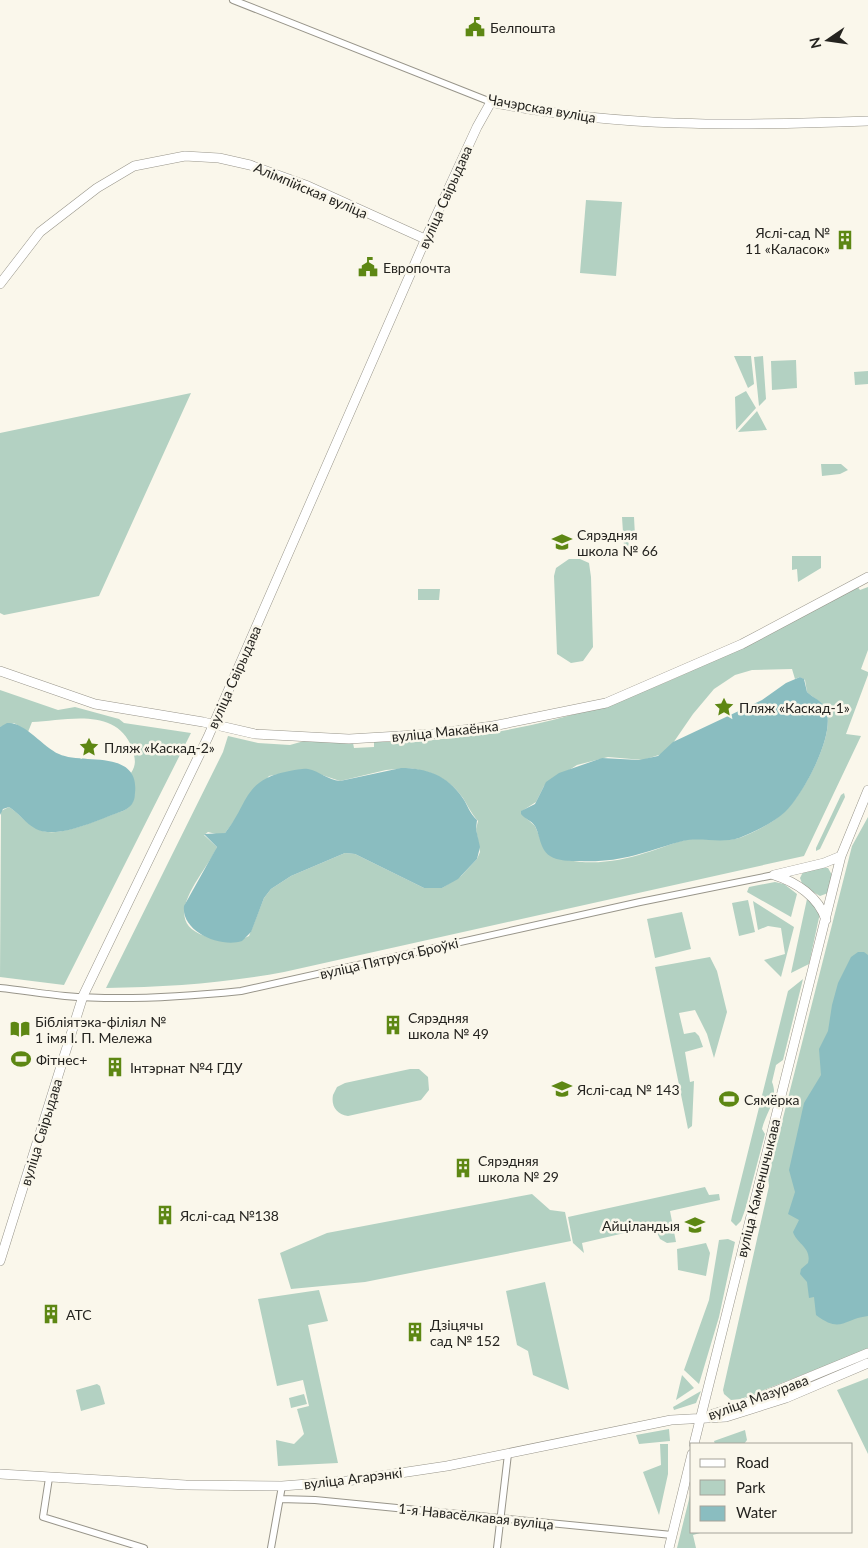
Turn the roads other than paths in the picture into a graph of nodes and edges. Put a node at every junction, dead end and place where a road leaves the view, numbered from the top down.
1 (233, 0) edge
2 (491, 102) junction
3 (868, 121) edge
4 (425, 239) junction
5 (0, 284) edge
6 (868, 577) edge
7 (0, 671) edge
8 (213, 724) junction
9 (868, 790) edge
10 (841, 856) junction
11 (824, 863) junction
12 (803, 867) junction
13 (774, 875) junction
14 (837, 875) junction
15 (800, 887) junction
16 (833, 894) junction
17 (810, 896) junction
18 (826, 920) junction
19 (0, 988) edge
20 (83, 996) junction
21 (0, 1261) edge
22 (868, 1354) edge
23 (868, 1363) edge
24 (701, 1418) junction
25 (694, 1443) edge
26 (508, 1454) junction
27 (690, 1462) edge
28 (0, 1474) edge
29 (49, 1478) junction
30 (282, 1486) junction
31 (280, 1499) junction
32 (502, 1520) junction
33 (672, 1535) junction
34 (144, 1548) edge
35 (271, 1548) edge
36 (497, 1548) edge
37 (669, 1548) edge

1 - 2 street, Чачэрская вуліца
2 - 3 main road, Чачэрская вуліца
2 - 4 main road, вуліца Свірыдава
4 - 5 main road, Алімпійская вуліца
4 - 8 main road, вуліца Свірыдава
6 - 8 main road, вуліца Макаёнка
7 - 8 main road, вуліца Макаёнка
8 - 20 main road, вуліца Свірыдава
9 - 10 main road, вуліца Каменшчыкава
10 - 11 main road
10 - 14 main road, вуліца Каменшчыкава
11 - 12 main road
11 - 14 main road
12 - 13 main road
12 - 15 main road
13 - 15 main road
13 - 20 street, вуліца Пятруся Броўкі
14 - 16 main road, вуліца Каменшчыкава
15 - 17 main road
16 - 17 main road
16 - 18 main road, вуліца Каменшчыкава
17 - 18 main road
18 - 24 main road, вуліца Каменшчыкава
19 - 20 street, вуліца Пятруся Броўкі
20 - 21 main road, вуліца Свірыдава
22 - 24 main road, вуліца Мазурава
23 - 24 main road, вуліца Мазурава
24 - 25 main road, вуліца Каменшчыкава
24 - 26 main road, вуліца Агарэнкі
26 - 30 main road, вуліца Агарэнкі
26 - 32 street
27 - 33 main road
28 - 29 main road, вуліца Агарэнкі
29 - 30 main road, вуліца Агарэнкі
29 - 34 street
30 - 31 street
31 - 32 street, 1-я Навасёлкавая вуліца
31 - 35 street
32 - 33 street, 1-я Навасёлкавая вуліца
32 - 36 street
33 - 37 main road

